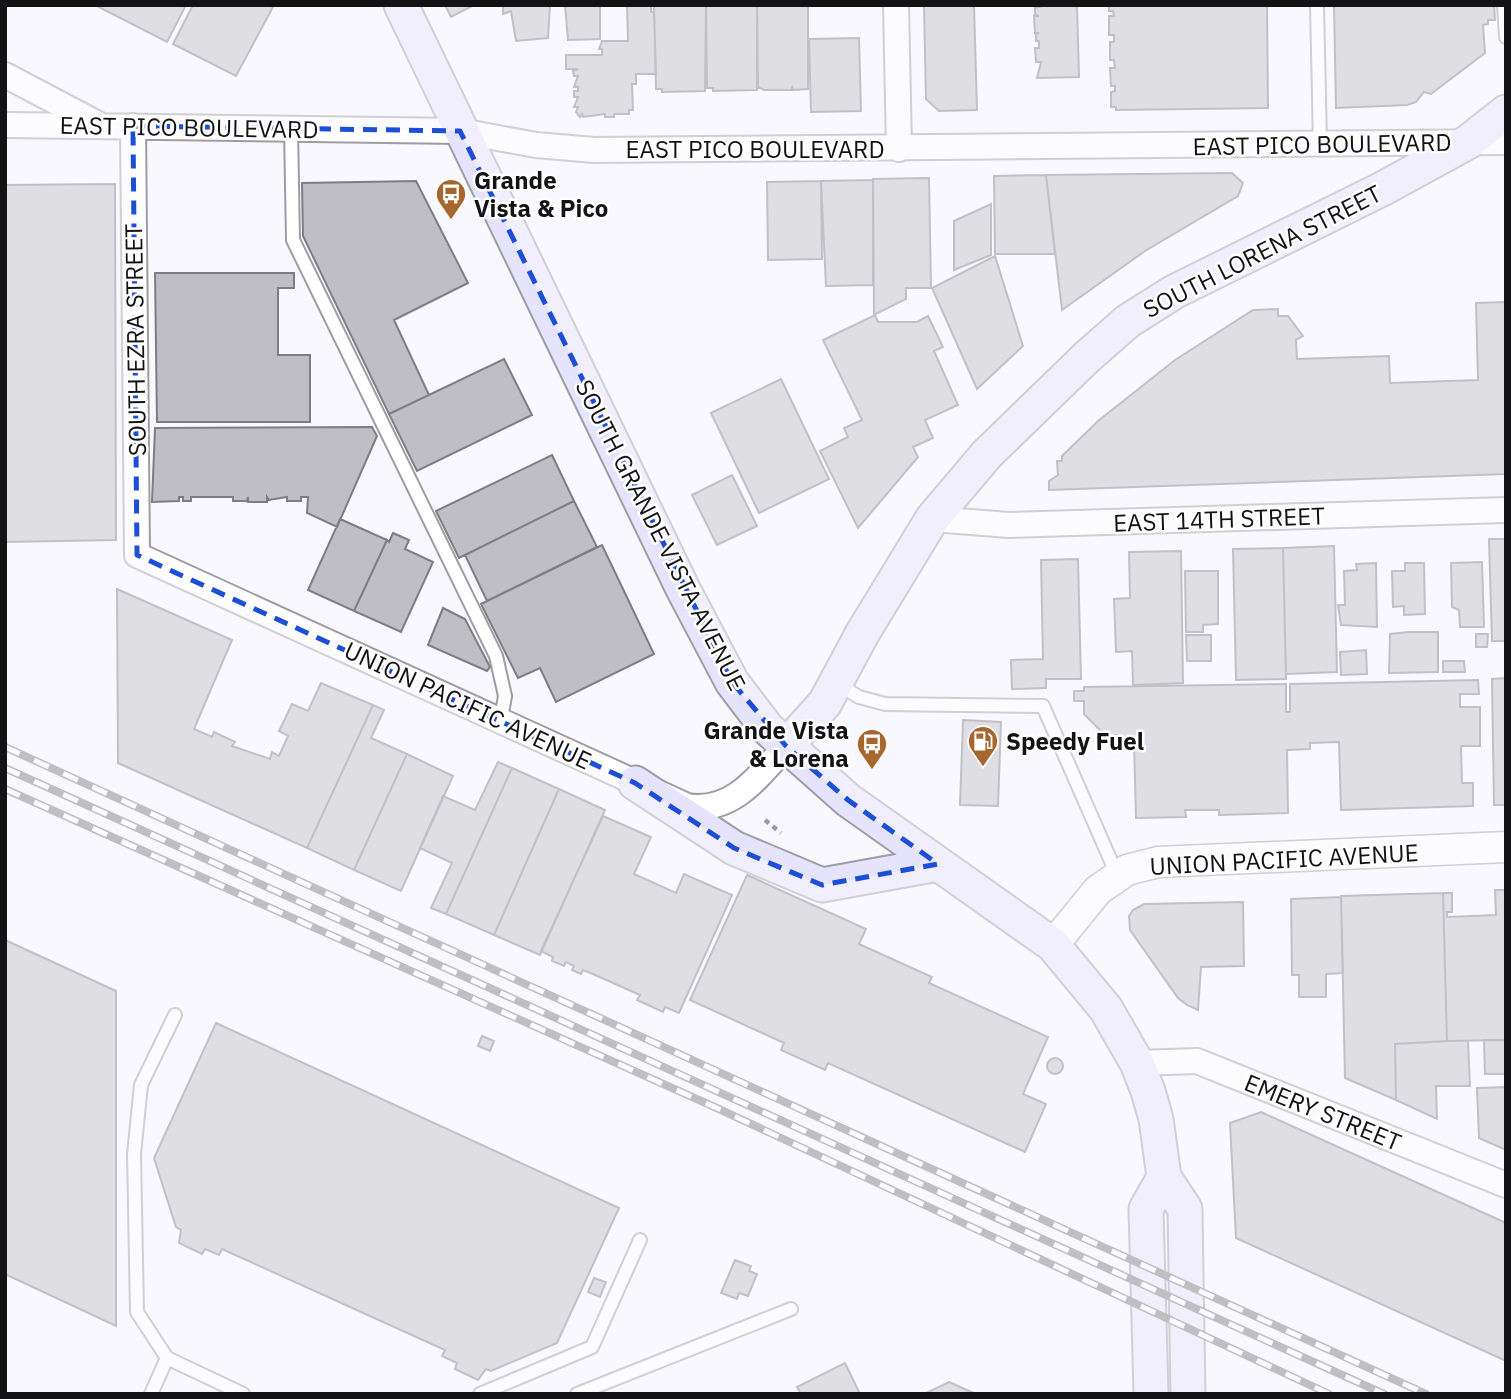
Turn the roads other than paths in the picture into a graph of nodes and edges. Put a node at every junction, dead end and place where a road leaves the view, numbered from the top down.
1 (401, 5) edge
2 (895, 5) edge
3 (1317, 5) edge
4 (1504, 5) edge
5 (1506, 37) edge
6 (5, 75) edge
7 (1506, 112) edge
8 (5, 125) edge
9 (101, 126) junction
10 (133, 126) junction
11 (292, 128) junction
12 (460, 131) junction
13 (1468, 142) junction
14 (1506, 142) edge
15 (1320, 144) junction
16 (899, 149) junction
17 (1506, 510) edge
18 (932, 519) junction
19 (137, 555) joint
20 (836, 683) junction
21 (502, 719) junction
22 (786, 746) junction
23 (635, 783) junction
24 (1506, 847) edge
25 (938, 864) junction
26 (1118, 877) junction
27 (1054, 945) junction
28 (175, 1015) dead end
29 (1136, 1063) junction
30 (1164, 1177) junction
31 (1506, 1185) edge
32 (640, 1240) dead end
33 (792, 1309) dead end
34 (167, 1358) junction
35 (151, 1394) edge
36 (243, 1394) edge
37 (480, 1394) edge
38 (577, 1394) edge
39 (1150, 1394) edge
40 (1188, 1394) edge

1 - 12 main road, SOUTH GRANDE VISTA AVENUE
2 - 16 street
3 - 15 lane
4 - 5 lane
6 - 9 street
7 - 13 main road, SOUTH LORENA STREET
8 - 9 street, EAST PICO BOULEVARD
9 - 10 street, EAST PICO BOULEVARD
10 - 11 street, EAST PICO BOULEVARD
10 - 19 street, SOUTH EZRA STREET
11 - 12 street, EAST PICO BOULEVARD
11 - 21 lane
12 - 16 street, EAST PICO BOULEVARD
12 - 22 main road, SOUTH GRANDE VISTA AVENUE
13 - 14 street, EAST PICO BOULEVARD
13 - 15 street, EAST PICO BOULEVARD
13 - 18 main road, SOUTH LORENA STREET
15 - 16 street, EAST PICO BOULEVARD
17 - 18 street, EAST 14TH STREET
18 - 20 main road, SOUTH LORENA STREET
19 - 21 street, UNION PACIFIC AVENUE
20 - 22 main road, SOUTH LORENA STREET
20 - 26 lane
21 - 23 street, UNION PACIFIC AVENUE
22 - 23 street, UNION PACIFIC AVENUE
22 - 25 main road, SOUTH GRANDE VISTA AVENUE
23 - 25 main road
24 - 26 street, UNION PACIFIC AVENUE
25 - 27 main road, SOUTH GRANDE VISTA AVENUE
26 - 27 street, UNION PACIFIC AVENUE
27 - 29 main road, SOUTH GRANDE VISTA AVENUE
28 - 34 lane
29 - 30 main road, SOUTH GRANDE VISTA AVENUE
29 - 31 street, EMERY STREET
30 - 39 main road
30 - 40 main road, SOUTH GRANDE VISTA AVENUE
32 - 37 lane
33 - 38 lane
34 - 35 lane
34 - 36 lane

